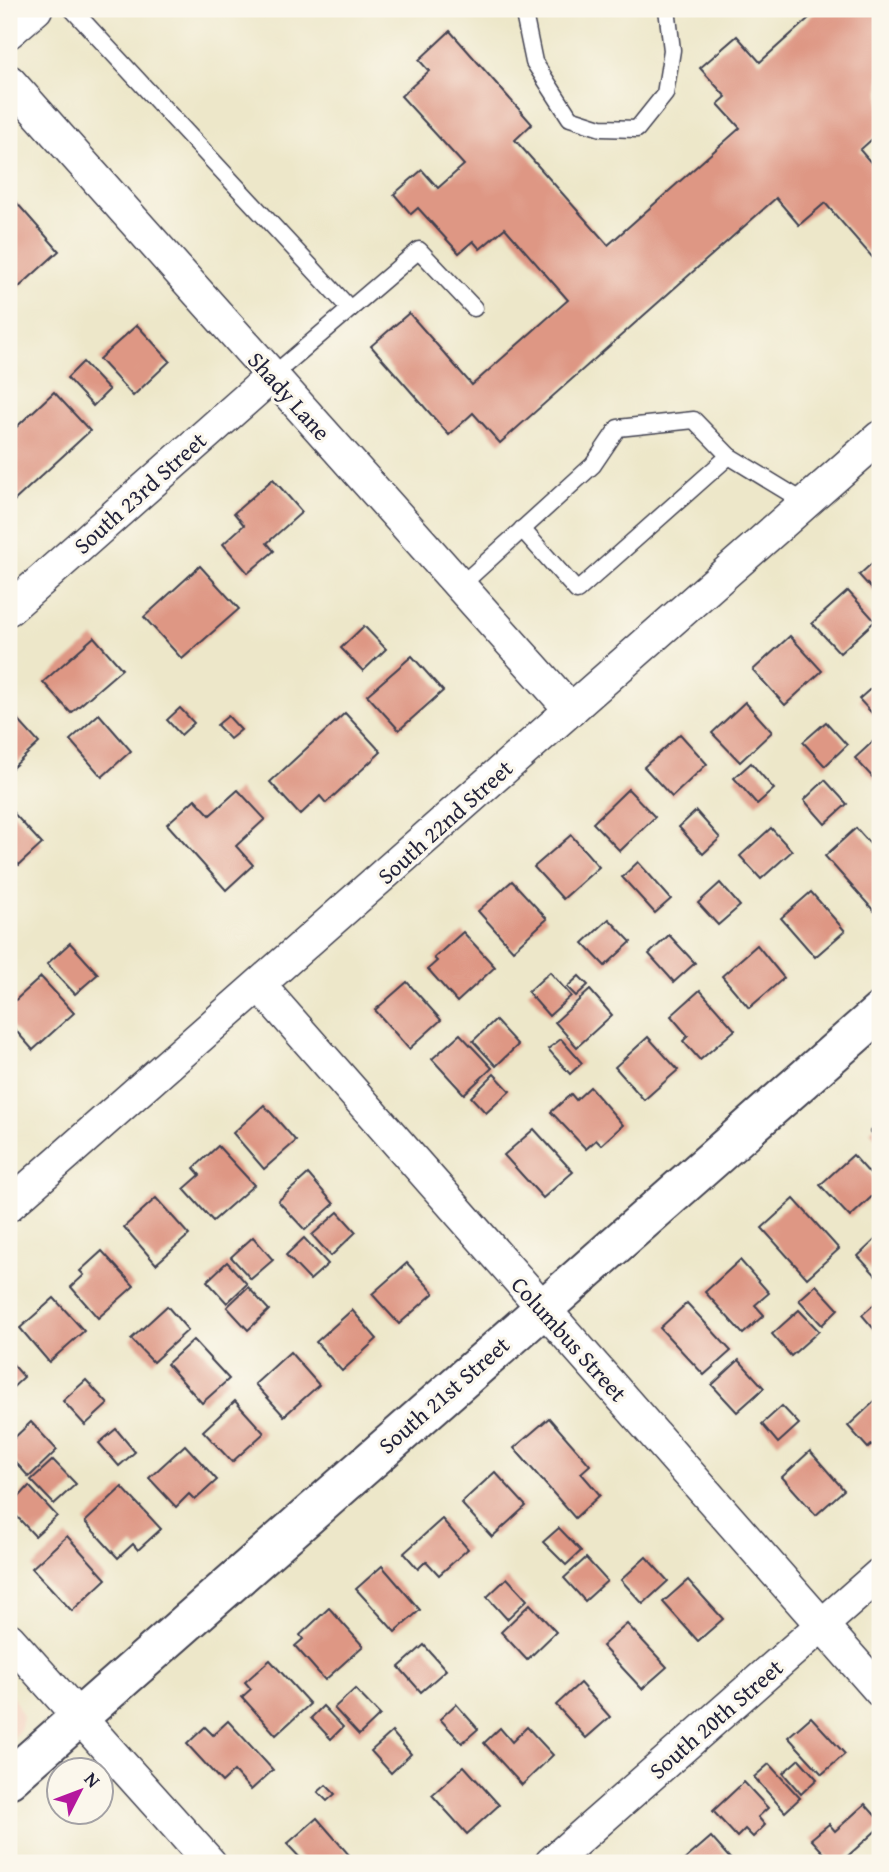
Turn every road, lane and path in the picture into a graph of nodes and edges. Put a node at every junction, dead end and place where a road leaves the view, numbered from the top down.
1 (36, 9) edge
2 (72, 9) edge
3 (523, 9) edge
4 (667, 9) edge
5 (9, 33) edge
6 (9, 81) edge
7 (474, 308) dead end
8 (350, 309) junction
9 (272, 376) junction
10 (880, 437) edge
11 (729, 456) junction
12 (806, 503) junction
13 (522, 529) junction
14 (460, 586) junction
15 (9, 609) edge
16 (571, 710) junction
17 (260, 986) junction
18 (880, 1012) edge
19 (9, 1205) edge
20 (542, 1309) junction
21 (880, 1574) edge
22 (823, 1625) junction
23 (9, 1639) edge
24 (880, 1691) edge
25 (79, 1716) junction
26 (9, 1779) edge
27 (210, 1863) edge
28 (551, 1863) edge

1 - 5 street
2 - 8 lane
3 - 4 lane
6 - 9 street, Shady Lane
7 - 8 lane
8 - 9 lane
9 - 14 street, Shady Lane
9 - 15 street, South 23rd Street
10 - 12 street, South 22nd Street
11 - 12 lane
11 - 13 lane
11 - 13 lane
12 - 16 street, South 22nd Street
13 - 14 lane
14 - 16 street, Shady Lane
16 - 17 street, South 22nd Street
17 - 19 street, South 22nd Street
17 - 20 street, Columbus Street
18 - 20 street, South 21st Street
20 - 22 street, Columbus Street
20 - 25 street, South 21st Street
21 - 22 street, South 20th Street
22 - 24 street, Columbus Street
22 - 28 street, South 20th Street
23 - 25 street
25 - 26 street, South 21st Street
25 - 27 street

